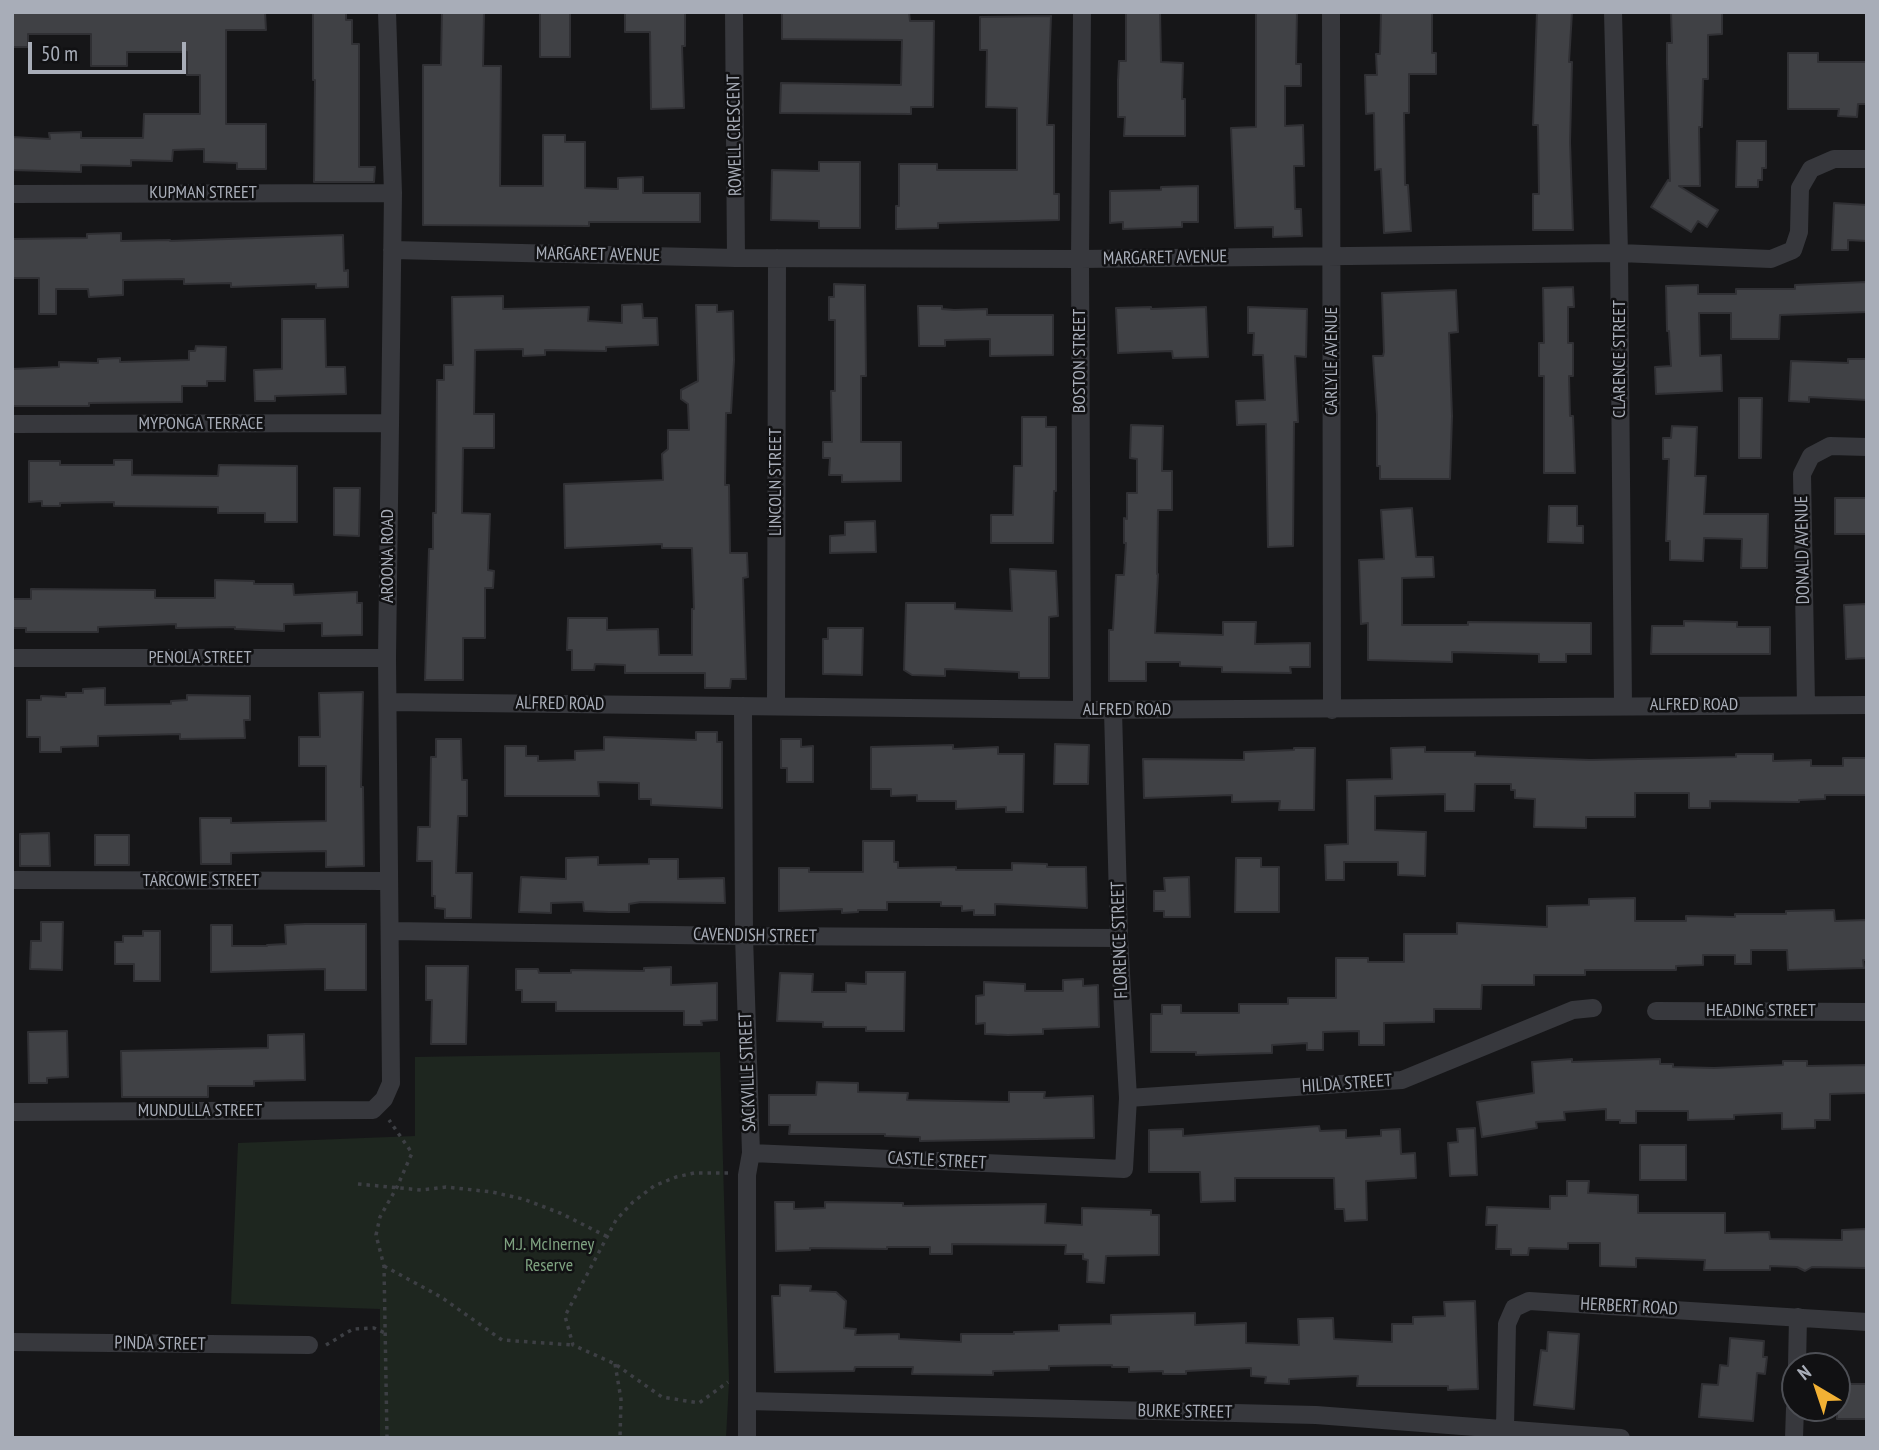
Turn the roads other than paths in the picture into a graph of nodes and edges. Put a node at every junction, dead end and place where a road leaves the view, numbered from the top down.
1 (387, 12) edge
2 (734, 12) edge
3 (1082, 12) edge
4 (1332, 12) edge
5 (1614, 12) edge
6 (1867, 159) edge
7 (393, 193) junction
8 (12, 194) edge
9 (392, 250) junction
10 (1619, 253) junction
11 (1332, 257) junction
12 (736, 258) junction
13 (777, 258) junction
14 (1080, 259) junction
15 (12, 424) edge
16 (389, 424) junction
17 (1867, 447) edge
18 (12, 658) edge
19 (387, 658) junction
20 (388, 702) junction
21 (776, 705) junction
22 (1806, 705) junction
23 (1867, 705) edge
24 (743, 706) junction
25 (1623, 706) junction
26 (1082, 710) junction
27 (1113, 710) junction
28 (1332, 710) junction
29 (12, 880) edge
30 (389, 880) junction
31 (391, 930) junction
32 (744, 936) junction
33 (1119, 938) junction
34 (1593, 1008) dead end
35 (1656, 1011) dead end
36 (1867, 1012) edge
37 (1128, 1098) junction
38 (382, 1102) joint
39 (12, 1112) edge
40 (751, 1153) junction
41 (1124, 1169) joint
42 (1798, 1317) junction
43 (1867, 1322) edge
44 (12, 1342) edge
45 (309, 1345) road end
46 (1797, 1352) edge
47 (747, 1401) junction
48 (1504, 1428) junction
49 (747, 1438) edge
50 (1621, 1438) edge

1 - 7 street, AROONA ROAD
2 - 12 street, ROWELL CRESCENT
3 - 14 street, BOSTON STREET
4 - 11 street, CARLYLE AVENUE
5 - 10 street, CLARENCE STREET
6 - 10 street, MARGARET AVENUE
7 - 8 street, KUPMAN STREET
7 - 9 street, AROONA ROAD
9 - 12 street, MARGARET AVENUE
9 - 16 street, AROONA ROAD
10 - 11 street, MARGARET AVENUE
10 - 25 street, CLARENCE STREET
11 - 14 street, MARGARET AVENUE
11 - 28 street, CARLYLE AVENUE
12 - 13 street, MARGARET AVENUE
13 - 14 street, MARGARET AVENUE
13 - 21 street, LINCOLN STREET
14 - 26 street, BOSTON STREET
15 - 16 street, MYPONGA TERRACE
16 - 19 street, AROONA ROAD
17 - 22 street, DONALD AVENUE
18 - 19 street, PENOLA STREET
19 - 20 street, AROONA ROAD
20 - 24 street, ALFRED ROAD
20 - 30 street, AROONA ROAD
21 - 24 street, ALFRED ROAD
21 - 26 street, ALFRED ROAD
22 - 23 street, ALFRED ROAD
22 - 25 street, ALFRED ROAD
24 - 32 street, SACKVILLE STREET
25 - 28 street, ALFRED ROAD
26 - 27 street, ALFRED ROAD
27 - 28 street, ALFRED ROAD
27 - 33 street, FLORENCE STREET
29 - 30 street, TARCOWIE STREET
30 - 31 street, AROONA ROAD
31 - 32 street, CAVENDISH STREET
31 - 38 street, AROONA ROAD
32 - 33 street, CAVENDISH STREET
32 - 40 street, SACKVILLE STREET
33 - 37 street, FLORENCE STREET
34 - 37 street, HILDA STREET
35 - 36 street, HEADING STREET
37 - 41 street, FLORENCE STREET
38 - 39 street, MUNDULLA STREET
40 - 41 street, CASTLE STREET
40 - 47 street, SACKVILLE STREET
42 - 43 street, HERBERT ROAD
42 - 46 street
42 - 48 street, HERBERT ROAD
44 - 45 street, PINDA STREET
47 - 48 street, BURKE STREET
47 - 49 street, SACKVILLE STREET
48 - 50 street, BURKE STREET

